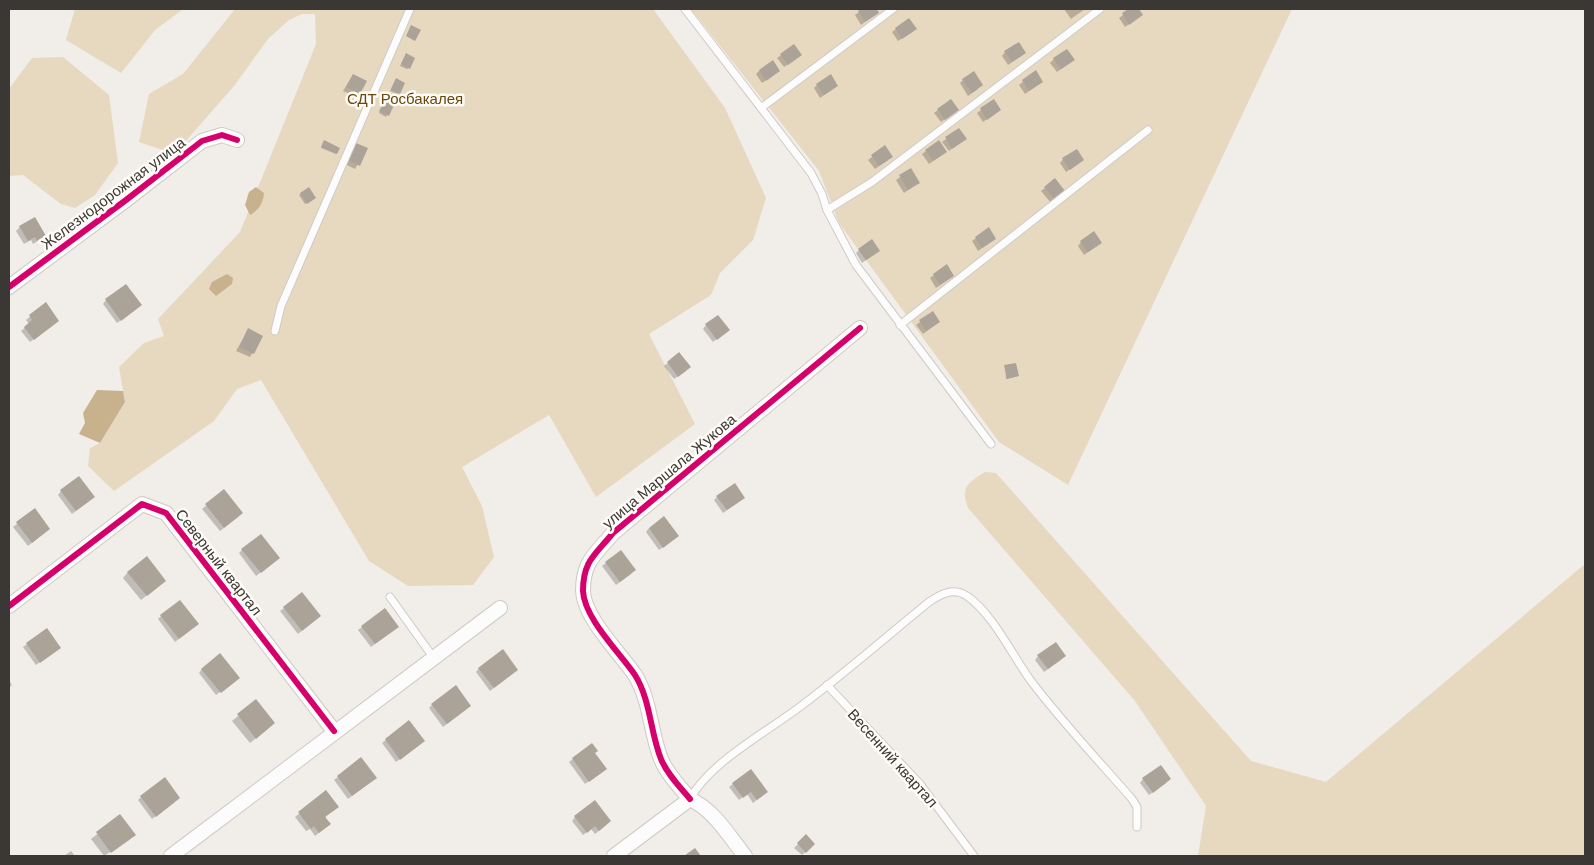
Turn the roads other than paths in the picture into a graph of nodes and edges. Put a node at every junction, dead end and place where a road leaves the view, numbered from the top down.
1 (410, 9) edge
2 (685, 9) edge
3 (892, 9) edge
4 (1100, 9) edge
5 (761, 108) junction
6 (1148, 130) dead end
7 (237, 140) dead end
8 (827, 210) junction
9 (9, 288) edge
10 (900, 325) junction
11 (860, 328) dead end
12 (274, 331) dead end
13 (991, 444) dead end
14 (390, 597) dead end
15 (9, 606) edge
16 (500, 608) dead end
17 (433, 656) junction
18 (827, 685) junction
19 (334, 731) junction
20 (690, 799) junction
21 (1137, 826) dead end
22 (171, 856) edge
23 (614, 856) edge
24 (745, 856) edge
25 (974, 856) edge

1 - 12 lane
2 - 5 lane
3 - 5 lane
4 - 8 lane
5 - 8 lane
6 - 10 lane
7 - 9 street, Железнодорожная улица
8 - 10 lane
10 - 13 lane
11 - 20 street, улица Маршала Жукова
14 - 17 lane
15 - 19 street, Северный квартал
16 - 17 street
17 - 19 street
18 - 20 lane
18 - 21 lane
18 - 25 lane, Весенний квартал
19 - 22 street
20 - 23 street
20 - 24 street, улица Маршала Жукова

